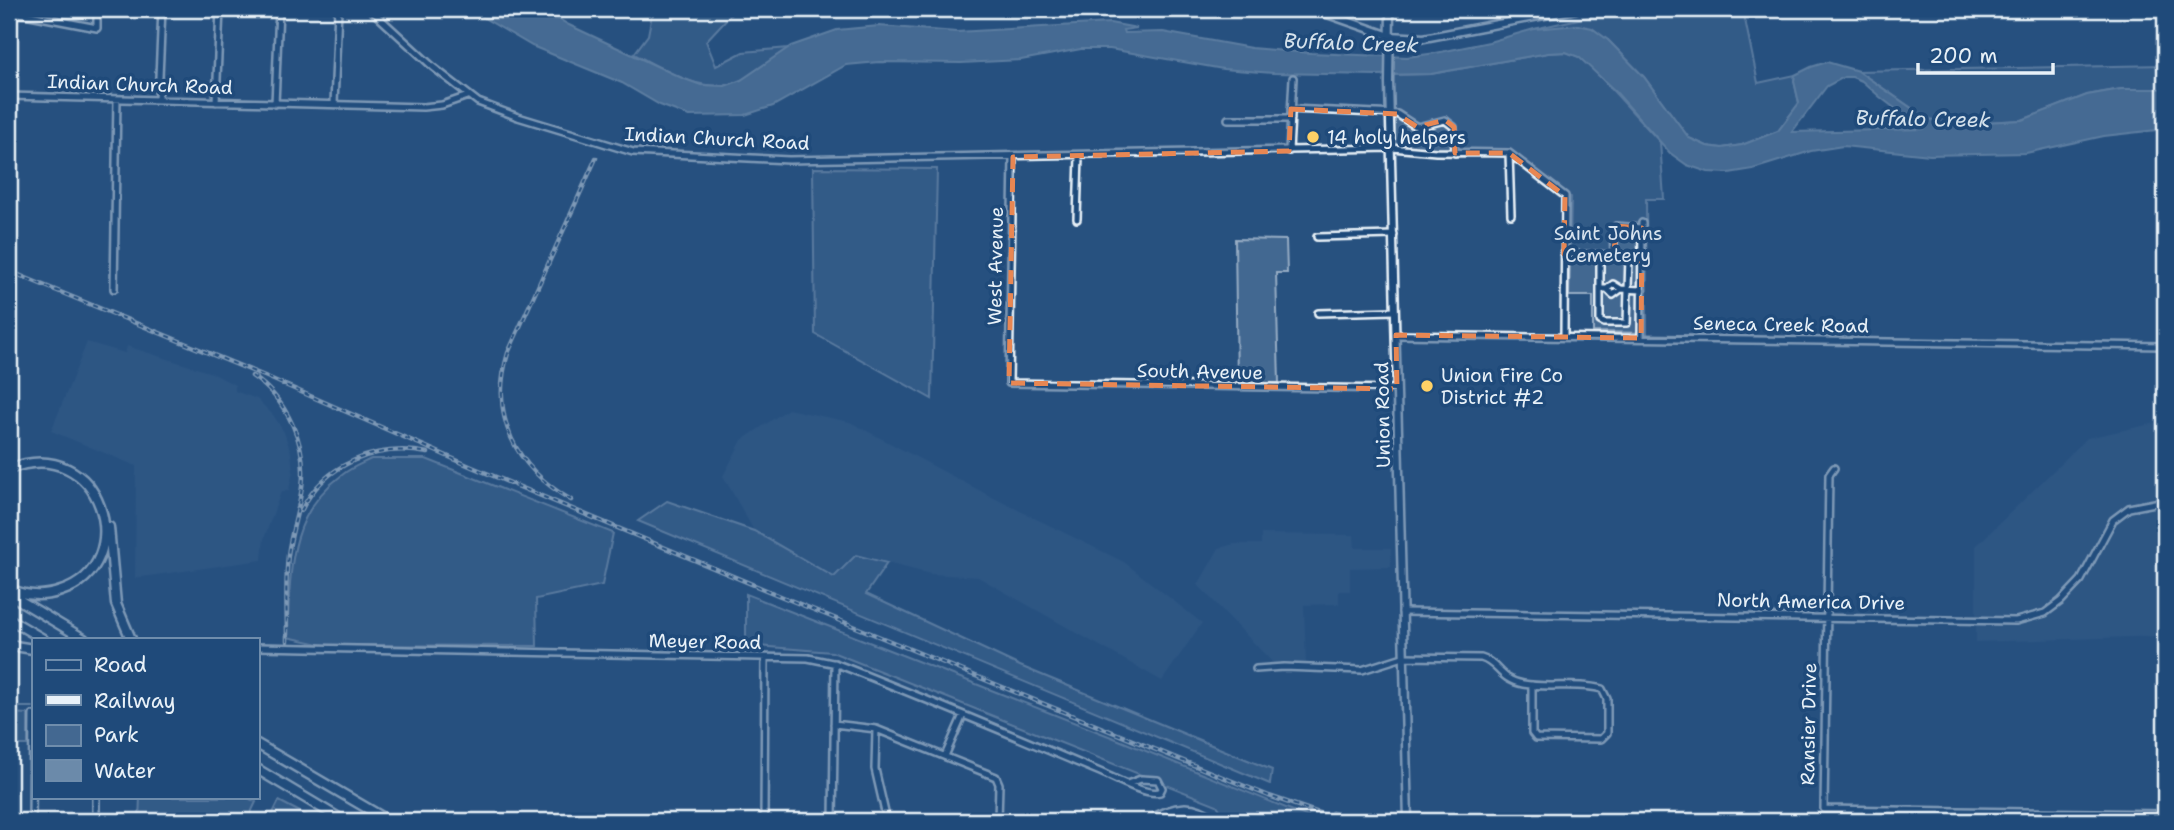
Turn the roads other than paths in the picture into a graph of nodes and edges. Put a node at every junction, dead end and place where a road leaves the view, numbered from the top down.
1 (97, 9) edge
2 (162, 9) edge
3 (220, 9) edge
4 (279, 9) edge
5 (338, 9) edge
6 (370, 9) edge
7 (1313, 9) edge
8 (1390, 9) edge
9 (1576, 9) edge
10 (9, 11) edge
11 (1390, 36) junction
12 (1293, 78) dead end
13 (9, 96) edge
14 (468, 96) junction
15 (117, 99) junction
16 (158, 100) junction
17 (216, 102) junction
18 (275, 104) junction
19 (334, 104) junction
20 (1291, 109) junction
21 (1391, 114) junction
22 (1228, 119) dead end
23 (1291, 119) junction
24 (1392, 148) junction
25 (1289, 151) junction
26 (1455, 153) junction
27 (1509, 153) junction
28 (1079, 156) junction
29 (1013, 157) junction
30 (1511, 215) dead end
31 (1077, 219) dead end
32 (1394, 235) junction
33 (1317, 237) dead end
34 (1564, 254) junction
35 (1600, 254) junction
36 (1614, 255) junction
37 (114, 289) dead end
38 (1600, 289) junction
39 (1628, 290) junction
40 (1642, 290) junction
41 (1395, 311) junction
42 (1318, 313) dead end
43 (1396, 335) junction
44 (1564, 337) junction
45 (1641, 338) junction
46 (2165, 346) edge
47 (1009, 376) joint
48 (1397, 389) junction
49 (9, 463) edge
50 (1834, 468) dead end
51 (9, 469) edge
52 (2165, 501) edge
53 (9, 591) edge
54 (1402, 612) junction
55 (1826, 617) junction
56 (9, 618) edge
57 (41, 638) edge
58 (82, 638) edge
59 (131, 638) edge
60 (9, 645) edge
61 (259, 647) edge
62 (32, 649) edge
63 (1403, 657) junction
64 (765, 658) junction
65 (835, 663) junction
66 (1256, 669) dead end
67 (1532, 685) junction
68 (963, 715) junction
69 (834, 724) junction
70 (876, 729) junction
71 (259, 745) edge
72 (945, 756) junction
73 (259, 770) edge
74 (1127, 784) junction
75 (32, 798) edge
76 (96, 798) edge
77 (2165, 814) edge
78 (1408, 820) edge
79 (32, 821) edge
80 (96, 821) edge
81 (344, 821) edge
82 (388, 821) edge
83 (764, 821) edge
84 (833, 821) edge
85 (887, 821) edge
86 (998, 821) edge
87 (1150, 821) edge
88 (1160, 821) edge
89 (1210, 821) edge
90 (1216, 821) edge

1 - 10 street
2 - 16 street
3 - 17 street
4 - 18 street
5 - 19 street
6 - 14 street
7 - 11 main road
8 - 11 main road, Union Road
9 - 11 main road
11 - 21 main road, Union Road
12 - 20 street
13 - 15 street, Indian Church Road
14 - 19 street, Indian Church Road
14 - 29 street, Indian Church Road
15 - 16 street, Indian Church Road
15 - 37 street
16 - 17 street, Indian Church Road
17 - 18 street, Indian Church Road
18 - 19 street, Indian Church Road
20 - 21 street
20 - 23 street
21 - 24 main road, Union Road
21 - 26 street
22 - 23 street
23 - 25 street
24 - 25 street, Indian Church Road
24 - 26 street, Indian Church Road
24 - 32 main road, Union Road
25 - 28 street, Indian Church Road
26 - 27 street, Indian Church Road
27 - 30 street
27 - 34 street
28 - 29 street, Indian Church Road
28 - 31 street
29 - 47 street, West Avenue
32 - 33 street
32 - 41 main road, Union Road
34 - 35 street
34 - 44 street
35 - 36 street
35 - 38 street
36 - 39 street
36 - 40 street
38 - 39 street
38 - 39 street
39 - 40 street
40 - 45 street
41 - 42 street
41 - 43 main road, Union Road
43 - 44 street, Seneca Creek Road
43 - 48 main road, Union Road
44 - 45 street, Seneca Creek Road
45 - 46 street, Seneca Creek Road
47 - 48 street, South Avenue
48 - 54 main road, Union Road
49 - 59 highway
50 - 55 street, Ransier Drive
51 - 53 highway
52 - 55 street, North America Drive
53 - 58 highway
54 - 55 street, North America Drive
54 - 63 main road, Union Road
55 - 77 street, Ransier Drive
56 - 57 highway
60 - 62 highway
61 - 64 street, Meyer Road
63 - 66 street
63 - 67 street
63 - 78 main road, Union Road
64 - 65 street, Meyer Road
64 - 83 street
65 - 68 street, Meyer Road
65 - 69 street
67 - 67 street
68 - 72 street
68 - 74 street, Meyer Road
69 - 70 street
69 - 84 street
70 - 72 street
70 - 85 street
71 - 82 highway
72 - 86 street
73 - 81 highway
74 - 74 street, Meyer Road
75 - 79 street
76 - 80 street
87 - 90 highway
88 - 89 highway

